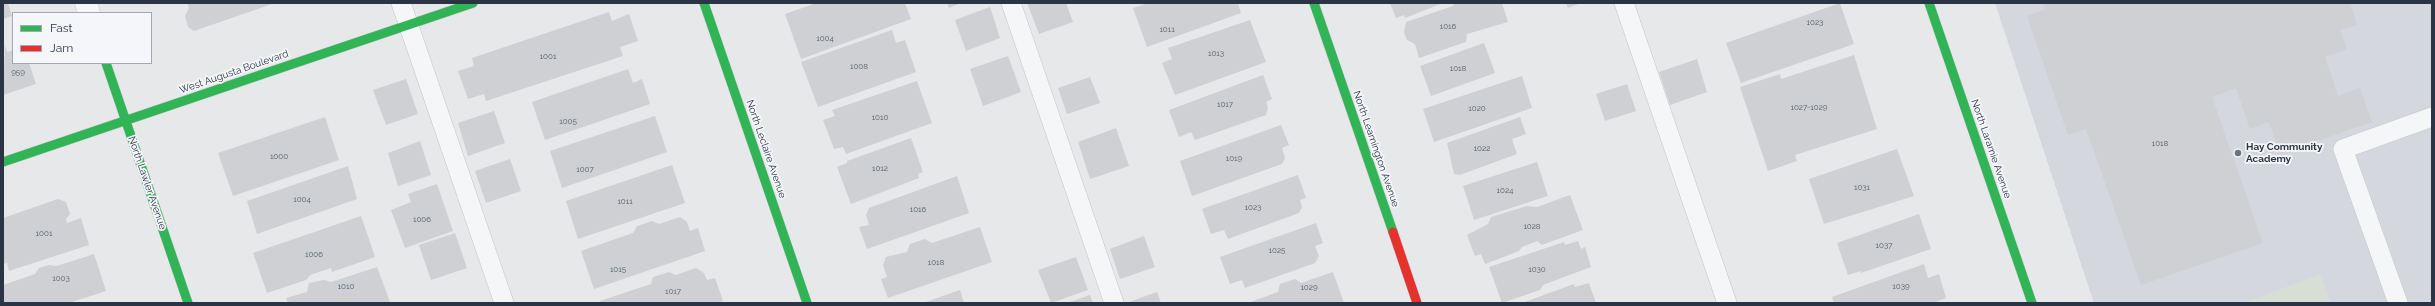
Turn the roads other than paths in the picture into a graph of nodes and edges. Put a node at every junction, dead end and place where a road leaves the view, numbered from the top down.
1 (401, 3) edge
2 (473, 3) edge
3 (704, 3) edge
4 (1011, 3) edge
5 (1314, 3) edge
6 (1624, 3) edge
7 (1930, 3) edge
8 (408, 25) junction
9 (106, 64) edge
10 (2432, 117) edge
11 (126, 121) junction
12 (3, 162) edge
13 (188, 303) edge
14 (504, 303) edge
15 (807, 303) edge
16 (1114, 303) edge
17 (1418, 303) edge
18 (1727, 303) edge
19 (2032, 303) edge
20 (2398, 303) edge

1 - 8 lane
2 - 8 street, West Augusta Boulevard
3 - 15 street, North Leclaire Avenue
4 - 16 lane
5 - 17 street, North Leamington Avenue
6 - 18 lane
7 - 19 street, North Laramie Avenue
8 - 11 street, West Augusta Boulevard
8 - 14 lane
9 - 11 street, North Lawler Avenue
10 - 20 lane
11 - 12 street, West Augusta Boulevard
11 - 13 street, North Lawler Avenue

